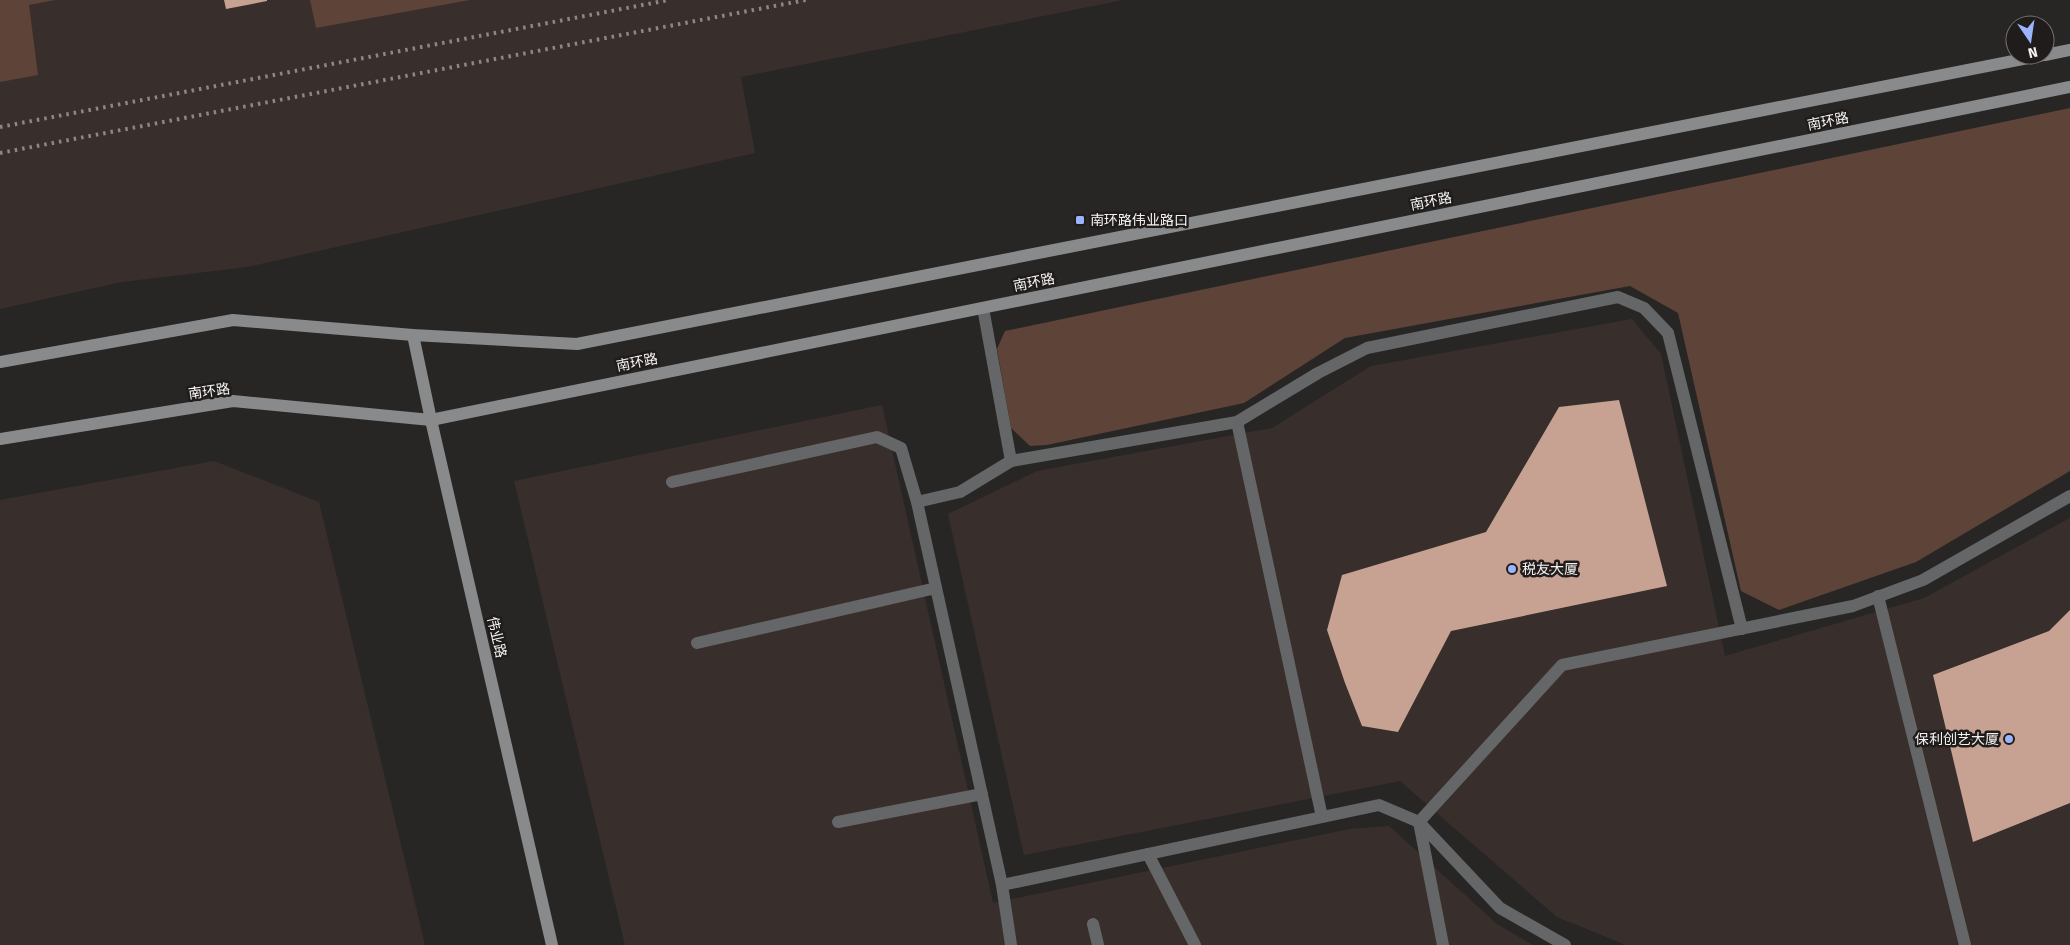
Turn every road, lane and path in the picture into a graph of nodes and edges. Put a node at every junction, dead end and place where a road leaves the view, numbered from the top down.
1 (2070, 50) edge
2 (2055, 53) edge
3 (2005, 63) edge
4 (2070, 87) edge
5 (983, 308) junction
6 (413, 335) junction
7 (0, 362) edge
8 (431, 420) junction
9 (1237, 422) junction
10 (0, 440) edge
11 (1011, 461) junction
12 (672, 482) dead end
13 (2070, 496) edge
14 (917, 502) junction
15 (936, 588) junction
16 (1878, 596) junction
17 (1742, 629) junction
18 (697, 643) dead end
19 (982, 794) junction
20 (1322, 817) junction
21 (838, 822) dead end
22 (1419, 822) junction
23 (1148, 854) junction
24 (1002, 885) junction
25 (1093, 924) dead end
26 (552, 945) edge
27 (1011, 945) edge
28 (1098, 945) edge
29 (1195, 945) edge
30 (1443, 945) edge
31 (1565, 945) edge
32 (1965, 945) edge

1 - 2 main road, 南环路
3 - 6 main road, 南环路
4 - 5 main road, 南环路
5 - 8 main road, 南环路
5 - 11 street
6 - 7 main road, 南环路
6 - 8 main road, 伟业路
8 - 10 main road, 南环路
8 - 26 main road, 伟业路
9 - 11 street
9 - 17 street
9 - 20 street
11 - 14 street
12 - 14 street
13 - 16 street
14 - 15 street
15 - 18 street
15 - 19 street
16 - 17 street
16 - 32 street
17 - 22 street
19 - 21 street
19 - 24 street
20 - 22 street
20 - 23 street
22 - 30 street
22 - 31 street
23 - 24 street
23 - 29 street
24 - 27 street
25 - 28 street

